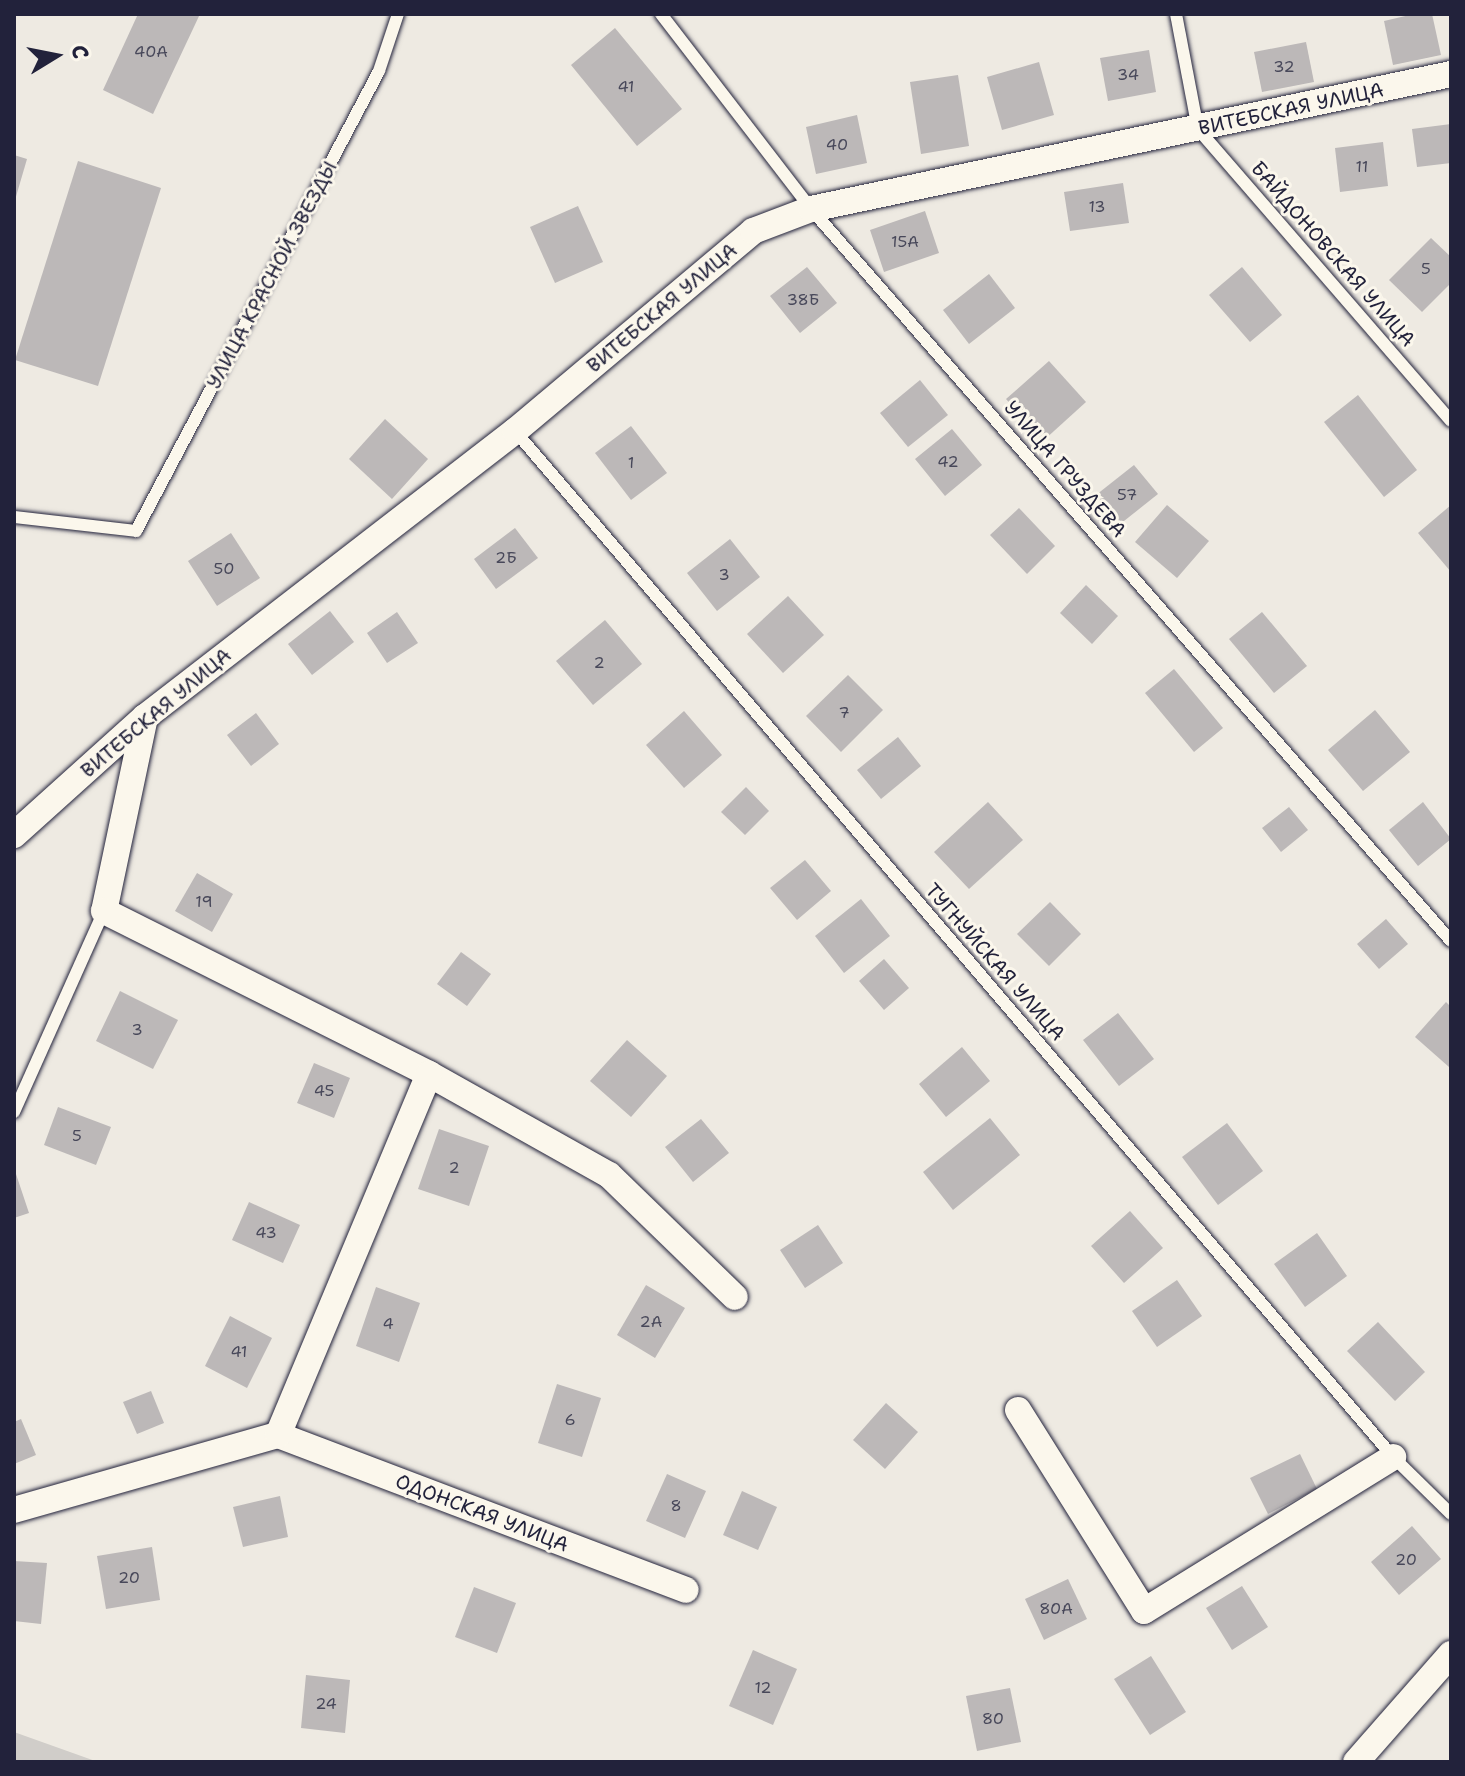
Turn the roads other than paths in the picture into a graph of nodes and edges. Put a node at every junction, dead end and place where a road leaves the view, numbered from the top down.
1 (398, 14) edge
2 (661, 14) edge
3 (1176, 14) edge
4 (1451, 74) edge
5 (1198, 129) junction
6 (811, 209) junction
7 (1451, 421) edge
8 (515, 431) junction
9 (14, 517) edge
10 (145, 717) junction
11 (14, 835) edge
12 (104, 911) junction
13 (1451, 941) edge
14 (429, 1074) junction
15 (14, 1112) edge
16 (735, 1297) dead end
17 (1018, 1410) dead end
18 (278, 1435) junction
19 (1393, 1457) junction
20 (14, 1510) edge
21 (1451, 1514) edge
22 (686, 1590) dead end
23 (1451, 1654) edge
24 (1356, 1762) edge

1 - 9 lane, УЛИЦА КРАСНОЙ ЗВЕЗДЫ
2 - 6 lane, УЛИЦА ГРУЗДЕВА
3 - 5 lane
4 - 5 street, ВИТЕБСКАЯ УЛИЦА
5 - 6 street, ВИТЕБСКАЯ УЛИЦА
5 - 7 lane, БАЙДОНОВСКАЯ УЛИЦА
6 - 8 street, ВИТЕБСКАЯ УЛИЦА
6 - 13 lane, УЛИЦА ГРУЗДЕВА
8 - 10 street, ВИТЕБСКАЯ УЛИЦА
8 - 19 lane, ТУГНУЙСКАЯ УЛИЦА
10 - 11 street, ВИТЕБСКАЯ УЛИЦА
10 - 12 street
12 - 14 street
12 - 15 lane
14 - 16 street
14 - 18 street
17 - 19 street
18 - 20 street
18 - 22 street, ОДОНСКАЯ УЛИЦА
19 - 21 lane, ТУГНУЙСКАЯ УЛИЦА
23 - 24 street

